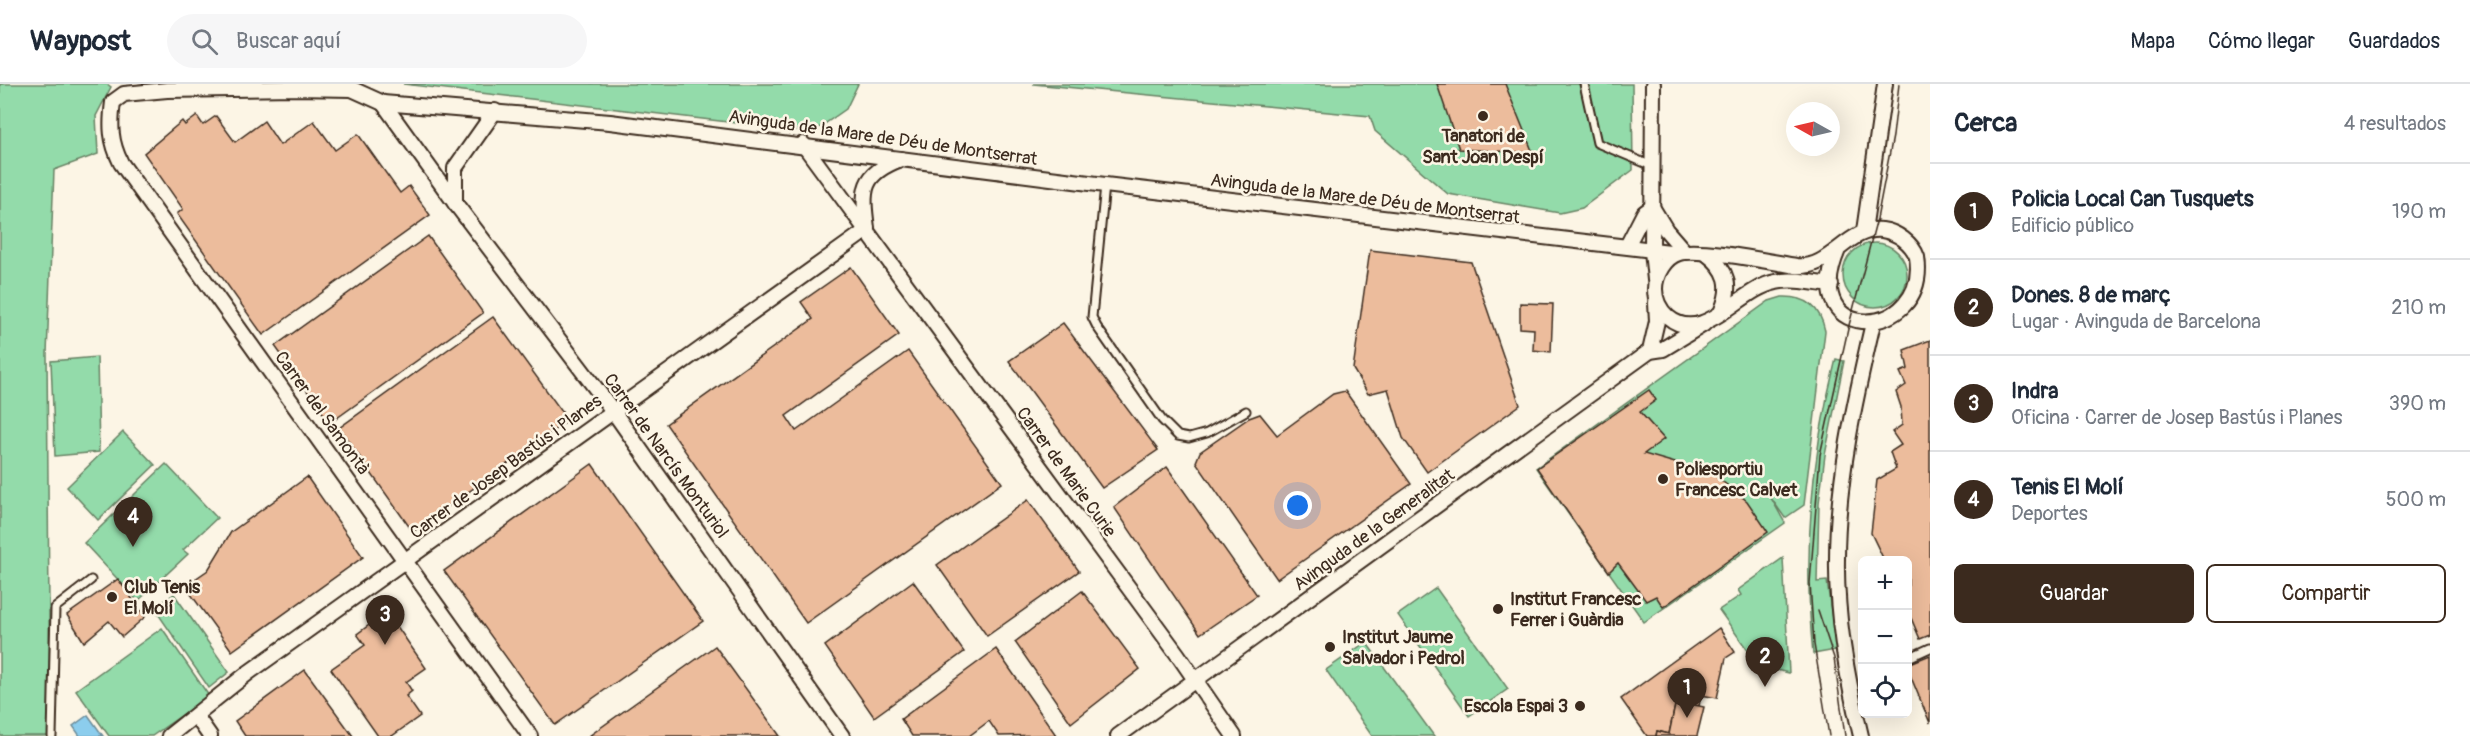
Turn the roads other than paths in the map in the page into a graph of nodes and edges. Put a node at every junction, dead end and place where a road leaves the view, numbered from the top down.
1 (1584, 84) edge
2 (1653, 84) edge
3 (1885, 84) edge
4 (332, 86) edge
5 (113, 102) joint
6 (383, 103) junction
7 (495, 111) junction
8 (804, 144) junction
9 (903, 159) junction
10 (1652, 166) junction
11 (1105, 185) junction
12 (455, 202) junction
13 (1652, 207) junction
14 (867, 230) junction
15 (1864, 231) junction
16 (1627, 246) junction
17 (1652, 250) junction
18 (1838, 250) junction
19 (1682, 253) junction
20 (1707, 254) junction
21 (1655, 283) junction
22 (1831, 285) junction
23 (1926, 287) edge
24 (1655, 298) junction
25 (1722, 310) junction
26 (1873, 323) junction
27 (1704, 324) junction
28 (1650, 351) junction
29 (613, 411) junction
30 (1246, 411) dead end
31 (406, 562) junction
32 (90, 580) dead end
33 (1930, 648) edge
34 (1912, 655) edge
35 (1196, 680) junction
36 (1857, 694) edge
37 (196, 716) junction
38 (52, 736) edge
39 (169, 736) edge
40 (210, 736) edge
41 (530, 736) edge
42 (842, 736) edge
43 (1118, 736) edge
44 (1234, 736) edge
45 (1861, 736) edge

1 - 10 lane
2 - 10 street
3 - 15 street
4 - 5 street, Avinguda de la Mare de Déu de Montserrat
4 - 6 street, Avinguda de la Mare de Déu de Montserrat
5 - 31 street, Carrer del Samontà
6 - 7 street, Avinguda de la Mare de Déu de Montserrat
6 - 12 street, Carrer de Narcís Monturiol
7 - 8 street, Avinguda de la Mare de Déu de Montserrat
7 - 12 street
8 - 9 street, Avinguda de la Mare de Déu de Montserrat
8 - 14 street, Carrer de Marie Curie
9 - 11 street, Avinguda de la Mare de Déu de Montserrat
9 - 14 street, Carrer de Marie Curie
10 - 13 street
11 - 16 street, Avinguda de la Mare de Déu de Montserrat
11 - 30 lane
12 - 29 street, Carrer de Narcís Monturiol
13 - 16 street
13 - 17 street
13 - 19 street
14 - 29 street, Carrer de Josep Bastús i Planes
14 - 35 street, Carrer de Marie Curie
15 - 18 street
15 - 23 street
16 - 17 street, Avinguda de la Mare de Déu de Montserrat
17 - 19 street, Avinguda de la Mare de Déu de Montserrat
17 - 21 street
18 - 20 street
18 - 22 street
19 - 20 street
19 - 21 street
20 - 25 street
21 - 24 street
22 - 25 street
22 - 26 street
23 - 26 street
24 - 27 street
24 - 28 street
25 - 27 street
26 - 36 street
27 - 28 street, Avinguda de la Generalitat
28 - 35 street, Avinguda de la Generalitat
29 - 31 street, Carrer de Josep Bastús i Planes
29 - 42 street, Carrer de Narcís Monturiol
31 - 37 street, Carrer de Josep Bastús i Planes
31 - 41 street, Carrer del Samontà
32 - 38 lane
33 - 34 lane
35 - 43 street, Avinguda de la Generalitat
35 - 44 street, Carrer de Marie Curie
36 - 45 street
37 - 39 street, Carrer de Josep Bastús i Planes
37 - 40 street

